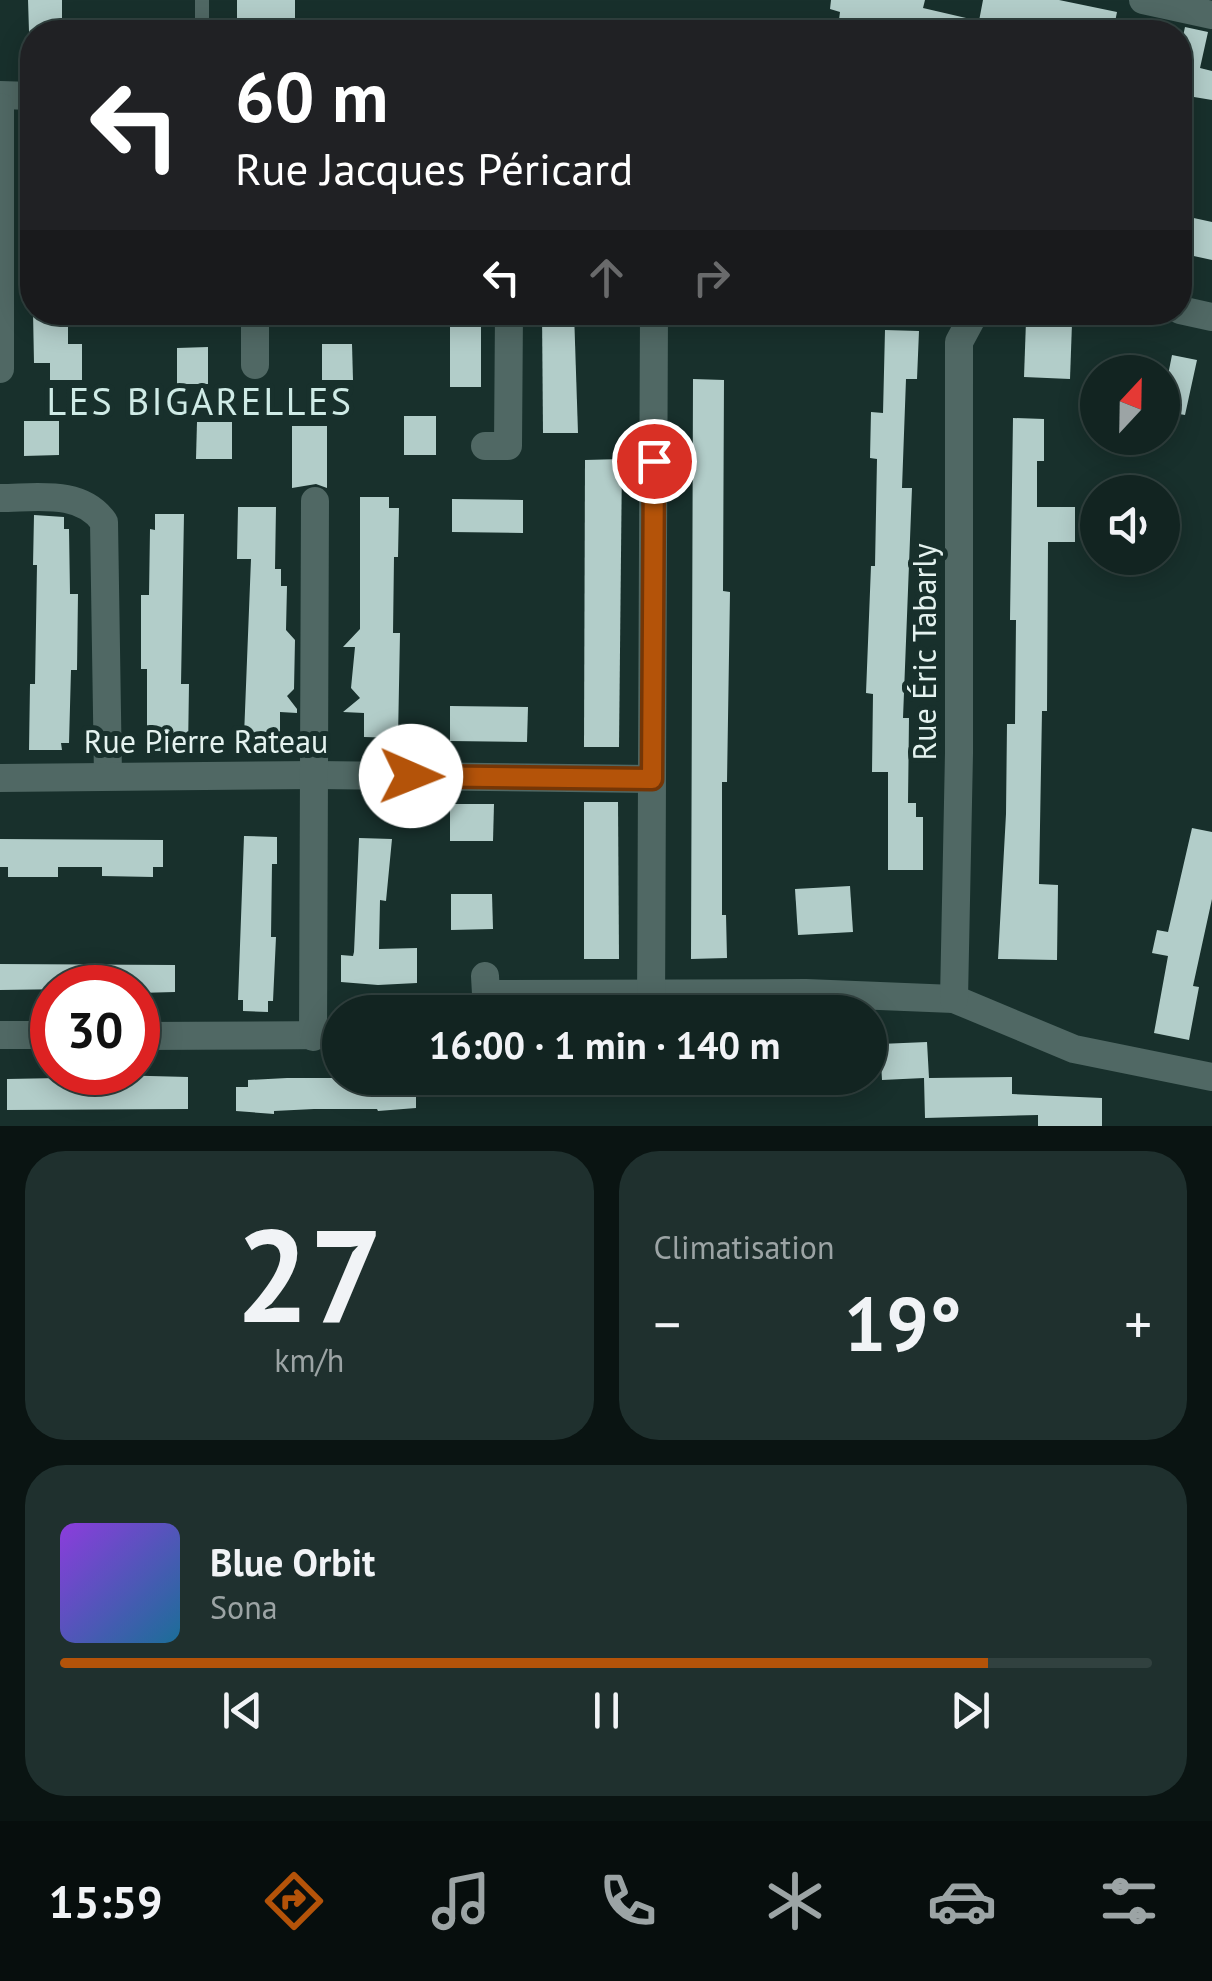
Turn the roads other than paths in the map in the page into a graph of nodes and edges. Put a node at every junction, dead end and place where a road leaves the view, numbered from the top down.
1 (1143, 0) edge
2 (1212, 14) edge
3 (0, 107) edge
4 (255, 325) edge
5 (509, 325) edge
6 (654, 325) edge
7 (968, 325) edge
8 (255, 366) dead end
9 (0, 369) edge
10 (486, 446) dead end
11 (0, 498) edge
12 (315, 501) dead end
13 (316, 775) junction
14 (108, 776) junction
15 (0, 778) edge
16 (652, 779) junction
17 (485, 976) dead end
18 (325, 995) edge
19 (504, 995) edge
20 (651, 995) edge
21 (775, 995) edge
22 (865, 995) edge
23 (887, 996) edge
24 (954, 998) junction
25 (0, 1035) edge
26 (30, 1035) edge
27 (160, 1036) edge
28 (322, 1036) edge
29 (1212, 1076) edge

1 - 2 street
3 - 9 street
4 - 8 street
5 - 10 street
6 - 16 street
7 - 24 street, Rue Éric Tabarly
11 - 14 street
12 - 13 street
13 - 14 street, Rue Pierre Rateau
13 - 16 street, Rue Pierre Rateau
13 - 18 street
14 - 15 street, Rue Pierre Rateau
16 - 20 street
17 - 19 street
21 - 22 street
23 - 24 street
24 - 29 street
25 - 26 street
27 - 28 street

